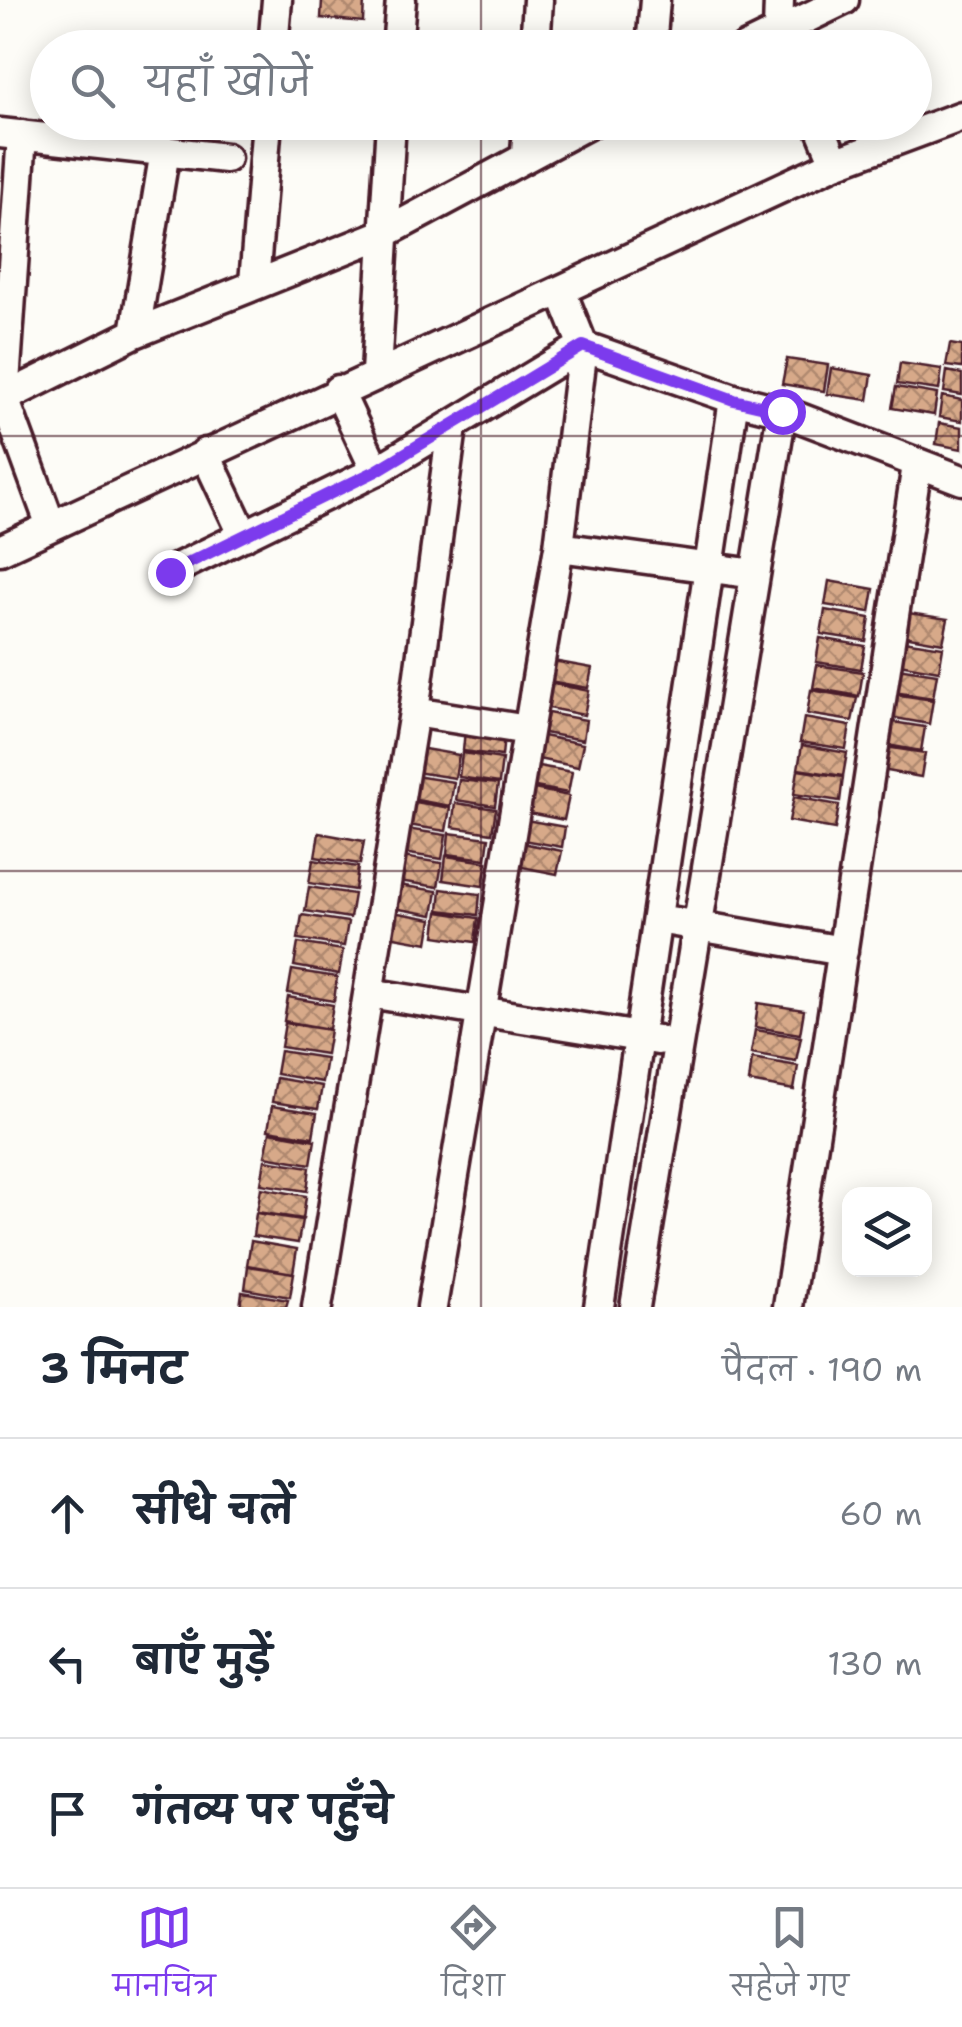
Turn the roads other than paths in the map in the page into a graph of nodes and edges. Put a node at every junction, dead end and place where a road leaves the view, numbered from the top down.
1 (277, 0) edge
2 (401, 0) edge
3 (538, 0) edge
4 (654, 0) edge
5 (779, 0) edge
6 (844, 0) edge
7 (274, 30) edge
8 (398, 30) edge
9 (536, 30) edge
10 (652, 30) edge
11 (781, 30) edge
12 (796, 30) edge
13 (962, 116) edge
14 (932, 127) edge
15 (11, 134) edge
16 (66, 140) edge
17 (266, 140) edge
18 (390, 140) edge
19 (527, 140) edge
20 (555, 140) edge
21 (825, 140) edge
22 (897, 140) edge
23 (166, 151) junction
24 (526, 154) junction
25 (226, 158) dead end
26 (835, 163) junction
27 (382, 234) junction
28 (254, 283) junction
29 (572, 317) junction
30 (136, 334) junction
31 (376, 372) junction
32 (2, 399) edge
33 (734, 400) junction
34 (347, 409) junction
35 (782, 411) junction
36 (452, 427) junction
37 (916, 466) junction
38 (376, 471) junction
39 (214, 472) junction
40 (962, 480) edge
41 (50, 526) junction
42 (244, 536) junction
43 (559, 547) junction
44 (0, 550) edge
45 (706, 568) junction
46 (170, 572) dead end
47 (756, 574) junction
48 (414, 712) junction
49 (528, 730) junction
50 (658, 919) junction
51 (698, 925) junction
52 (843, 952) junction
53 (369, 993) junction
54 (483, 1011) junction
55 (642, 1037) junction
56 (679, 1045) junction
57 (317, 1307) edge
58 (432, 1307) edge
59 (599, 1307) edge
60 (635, 1307) edge
61 (788, 1307) edge

1 - 7 street
2 - 8 street
3 - 9 street
4 - 10 street
5 - 11 street
6 - 12 street
13 - 14 street
15 - 32 street
16 - 23 street
17 - 28 street
18 - 27 street
19 - 24 street
20 - 24 street
21 - 26 street
22 - 26 street
23 - 25 street
23 - 30 street
24 - 27 street
26 - 29 street
27 - 28 street
27 - 31 street
28 - 30 street
29 - 31 street
29 - 33 street
29 - 36 street
29 - 43 street
30 - 32 street
31 - 34 street
32 - 41 street
33 - 35 street
33 - 45 street
34 - 38 street
34 - 39 street
35 - 37 street
35 - 47 street
36 - 38 street
36 - 48 street
37 - 40 street
37 - 52 street
38 - 42 street
39 - 41 street
39 - 42 street
41 - 44 street
42 - 46 street
43 - 45 street
43 - 49 street
45 - 47 street
45 - 50 street
47 - 51 street
48 - 49 street
48 - 53 street
49 - 54 street
50 - 51 street
50 - 55 street
51 - 52 street
51 - 56 street
52 - 61 street
53 - 54 street
53 - 57 street
54 - 55 street
54 - 58 street
55 - 56 street
55 - 59 street
56 - 60 street

